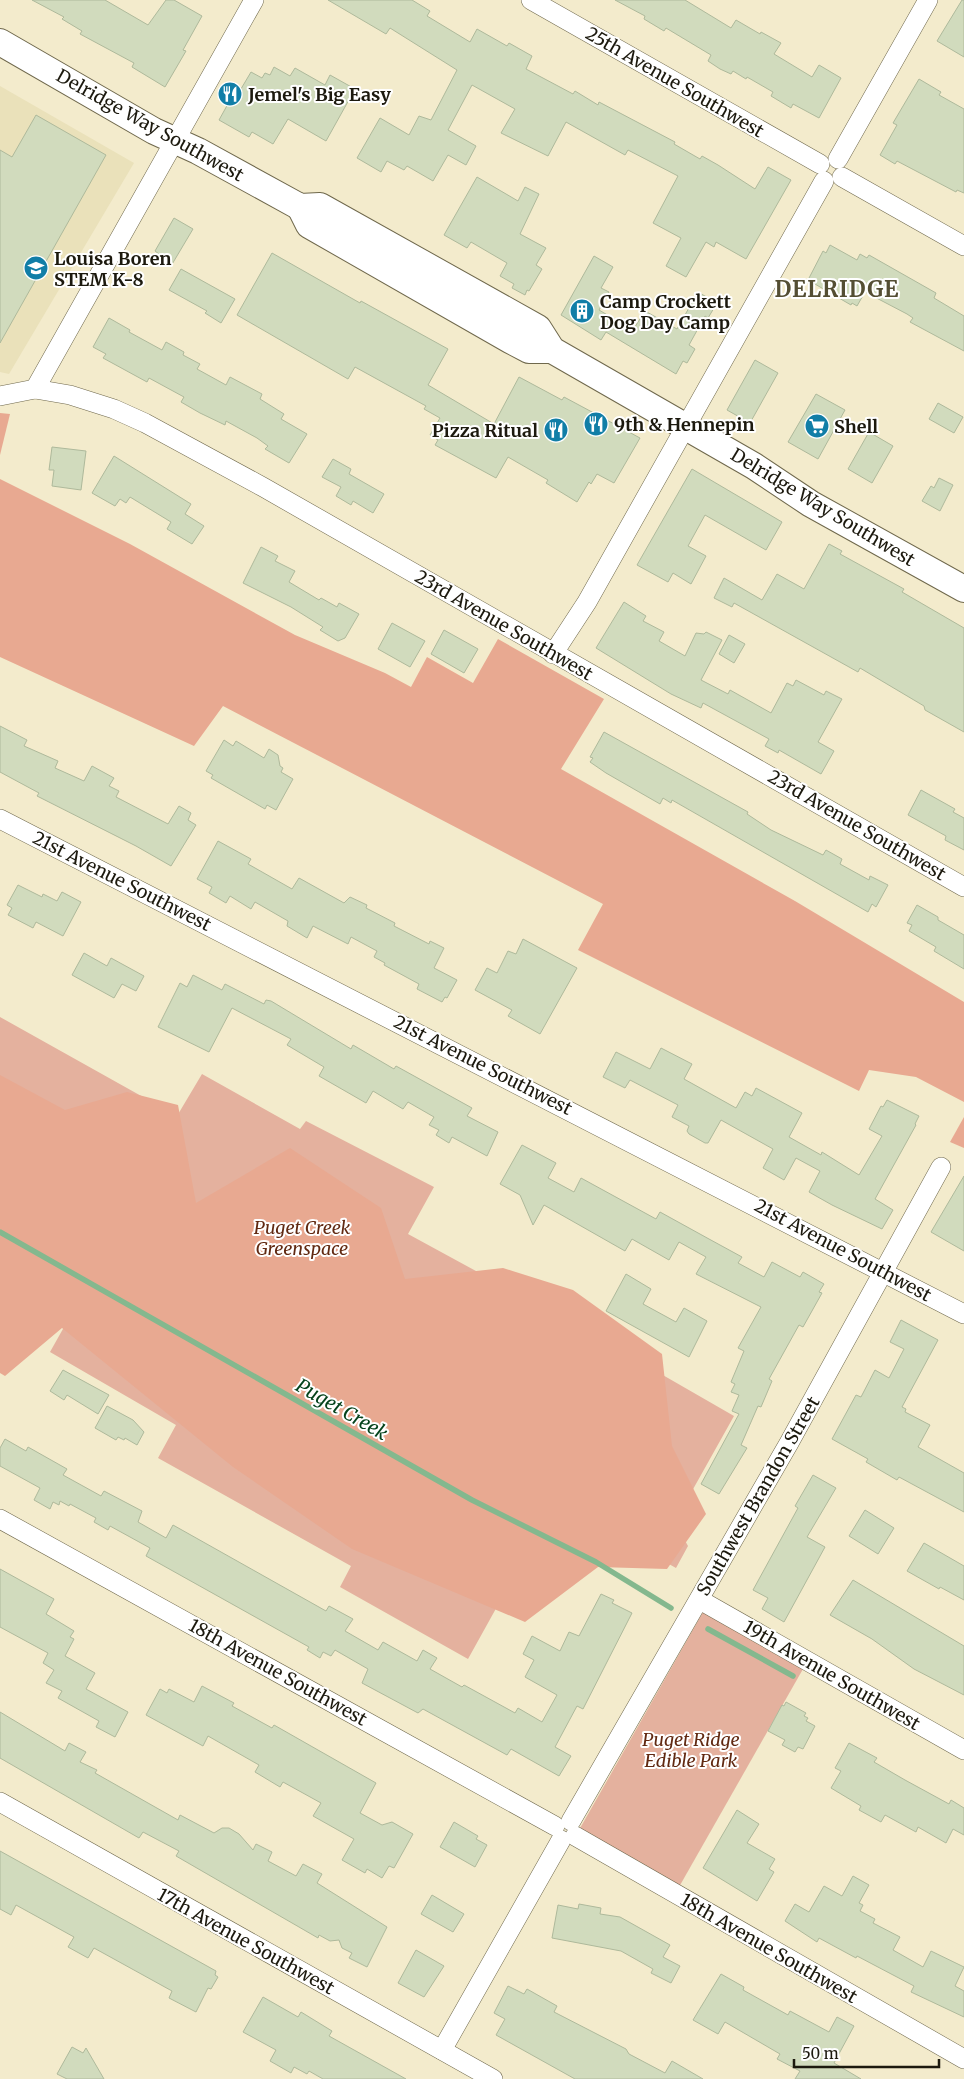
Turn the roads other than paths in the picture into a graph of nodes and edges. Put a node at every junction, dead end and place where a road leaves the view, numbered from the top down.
1 (254, 0) edge
2 (531, 0) edge
3 (928, 0) edge
4 (0, 42) edge
5 (174, 140) junction
6 (831, 170) junction
7 (964, 246) edge
8 (35, 389) junction
9 (0, 396) edge
10 (686, 426) junction
11 (964, 589) edge
12 (553, 654) junction
13 (0, 819) edge
14 (964, 886) edge
15 (941, 1168) dead end
16 (884, 1272) junction
17 (964, 1314) edge
18 (0, 1519) edge
19 (700, 1600) junction
20 (964, 1750) edge
21 (0, 1802) edge
22 (565, 1831) junction
23 (442, 2050) junction
24 (964, 2059) edge
25 (493, 2079) edge

1 - 5 street
2 - 6 street, 25th Avenue Southwest
3 - 6 street
4 - 5 main road, Delridge Way Southwest
5 - 8 street
5 - 10 main road, Delridge Way Southwest
6 - 7 street, 25th Avenue Southwest
6 - 10 street
8 - 9 street
8 - 12 street, 23rd Avenue Southwest
10 - 11 main road, Delridge Way Southwest
10 - 12 street
12 - 14 street, 23rd Avenue Southwest
13 - 16 street, 21st Avenue Southwest
15 - 16 street, Southwest Brandon Street
16 - 17 street, 21st Avenue Southwest
16 - 19 street, Southwest Brandon Street
18 - 22 street, 18th Avenue Southwest
19 - 20 street, 19th Avenue Southwest
19 - 22 street, Southwest Brandon Street
21 - 23 street, 17th Avenue Southwest
22 - 23 street, Southwest Brandon Street
22 - 24 street, 18th Avenue Southwest
23 - 25 street, 17th Avenue Southwest

